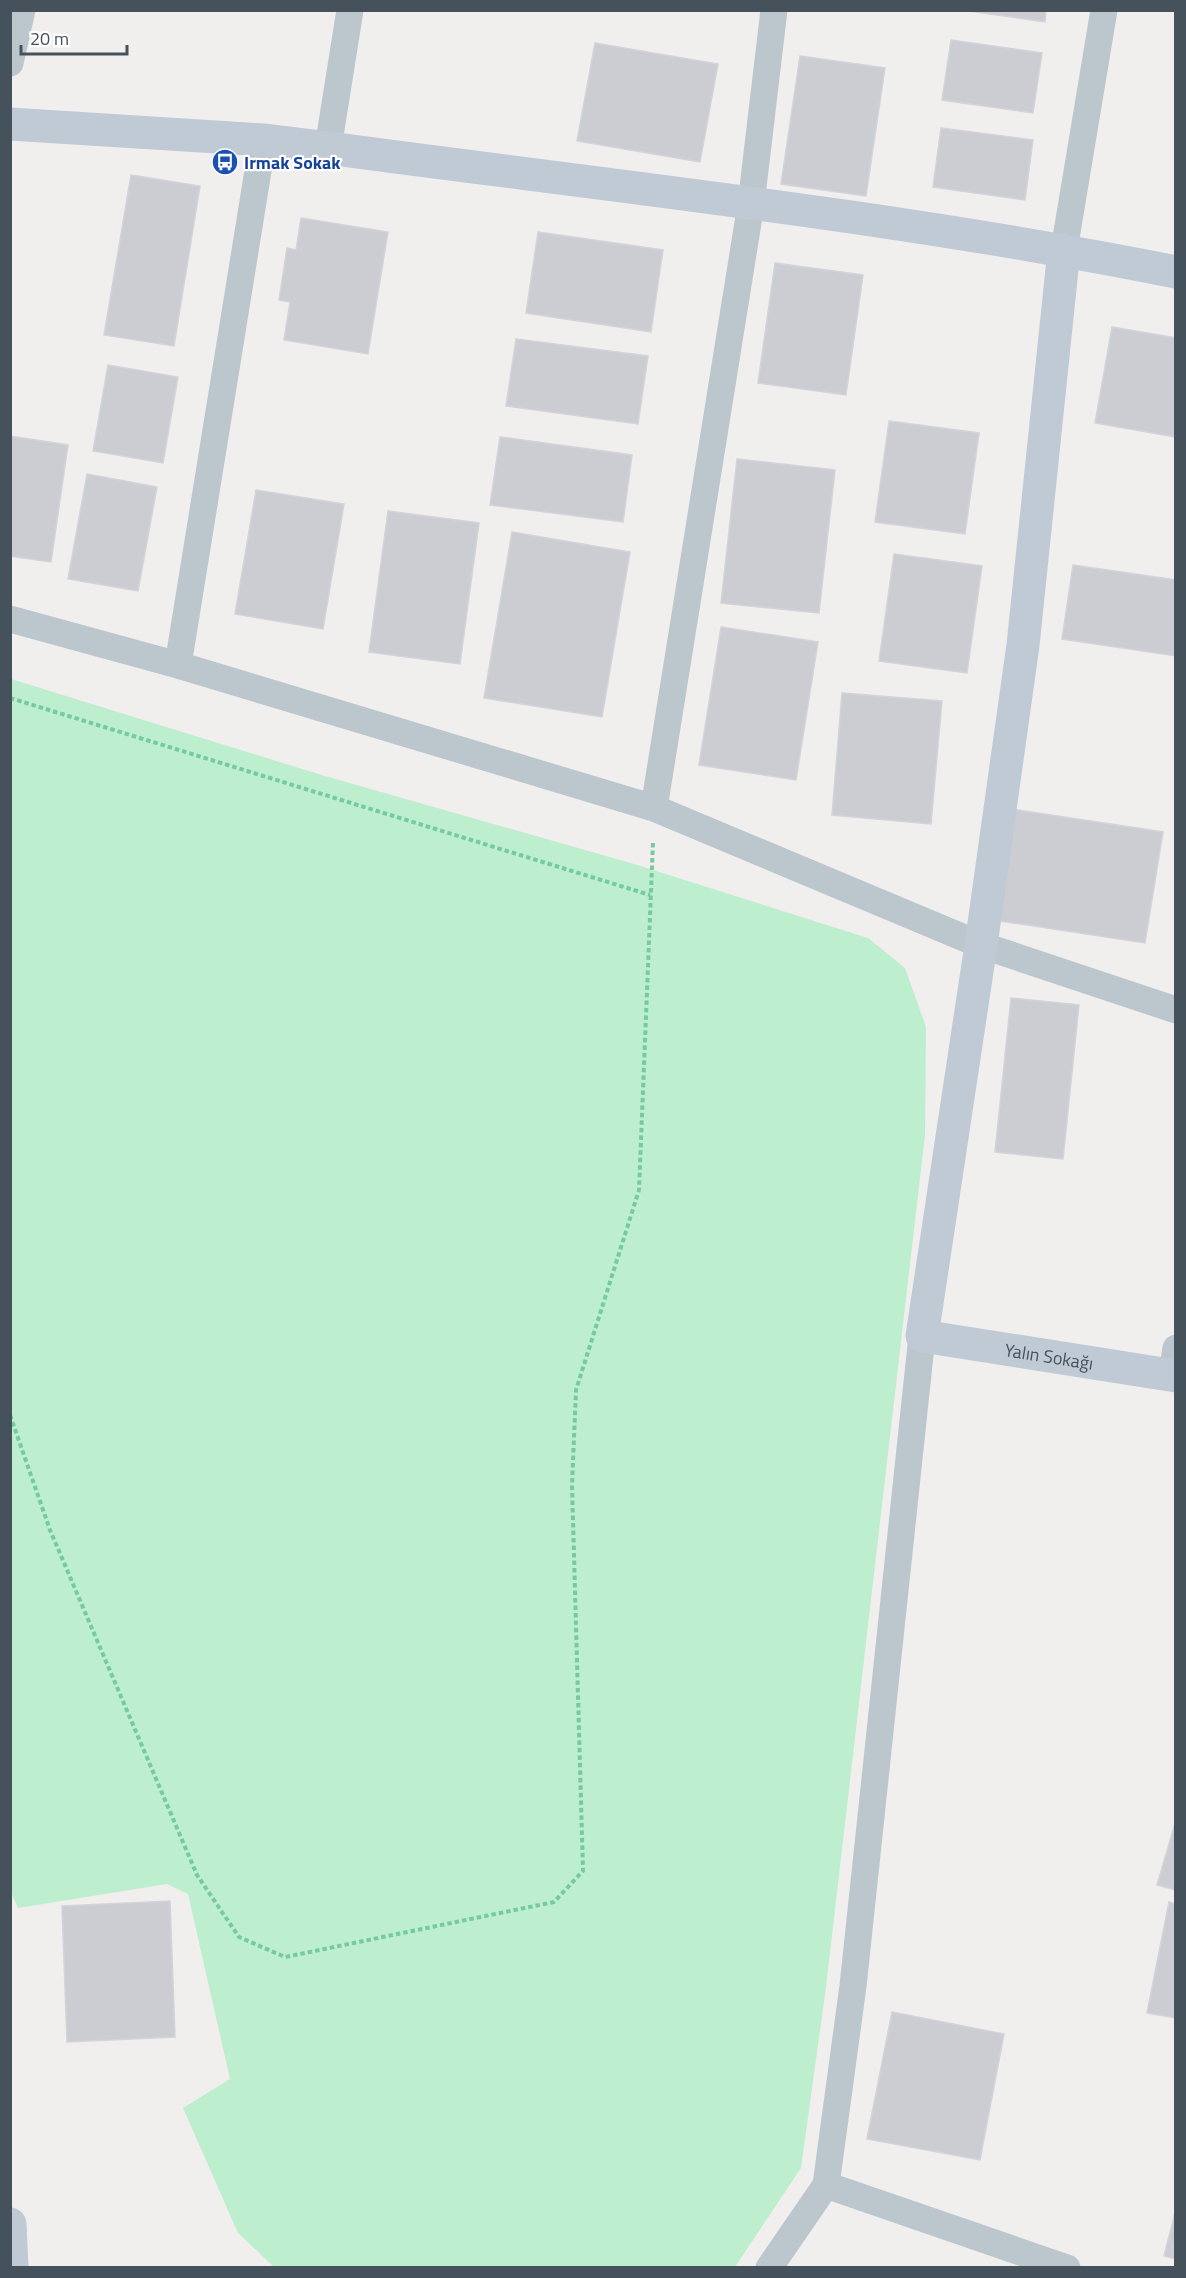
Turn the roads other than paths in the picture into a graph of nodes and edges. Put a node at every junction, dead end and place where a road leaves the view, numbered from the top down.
1 (22, 10) edge
2 (350, 10) edge
3 (774, 10) edge
4 (1104, 10) edge
5 (10, 63) edge
6 (10, 124) edge
7 (263, 140) junction
8 (328, 148) junction
9 (751, 204) junction
10 (1064, 250) junction
11 (1176, 272) edge
12 (10, 619) edge
13 (178, 665) junction
14 (654, 808) junction
15 (981, 945) junction
16 (1176, 1010) edge
17 (922, 1336) junction
18 (1174, 1366) edge
19 (826, 2185) junction
20 (10, 2224) edge
21 (12, 2268) edge
22 (770, 2268) edge
23 (1067, 2268) edge

1 - 5 street
2 - 8 street
3 - 9 street
4 - 10 street
6 - 7 street
7 - 8 street
7 - 13 street
8 - 9 street
9 - 10 street
9 - 14 street
10 - 11 street
10 - 15 street
12 - 13 street
13 - 14 street
14 - 15 street
15 - 16 street
15 - 17 street
17 - 18 street, Yalın Sokağı
17 - 19 street
19 - 22 street
19 - 23 street
20 - 21 street

